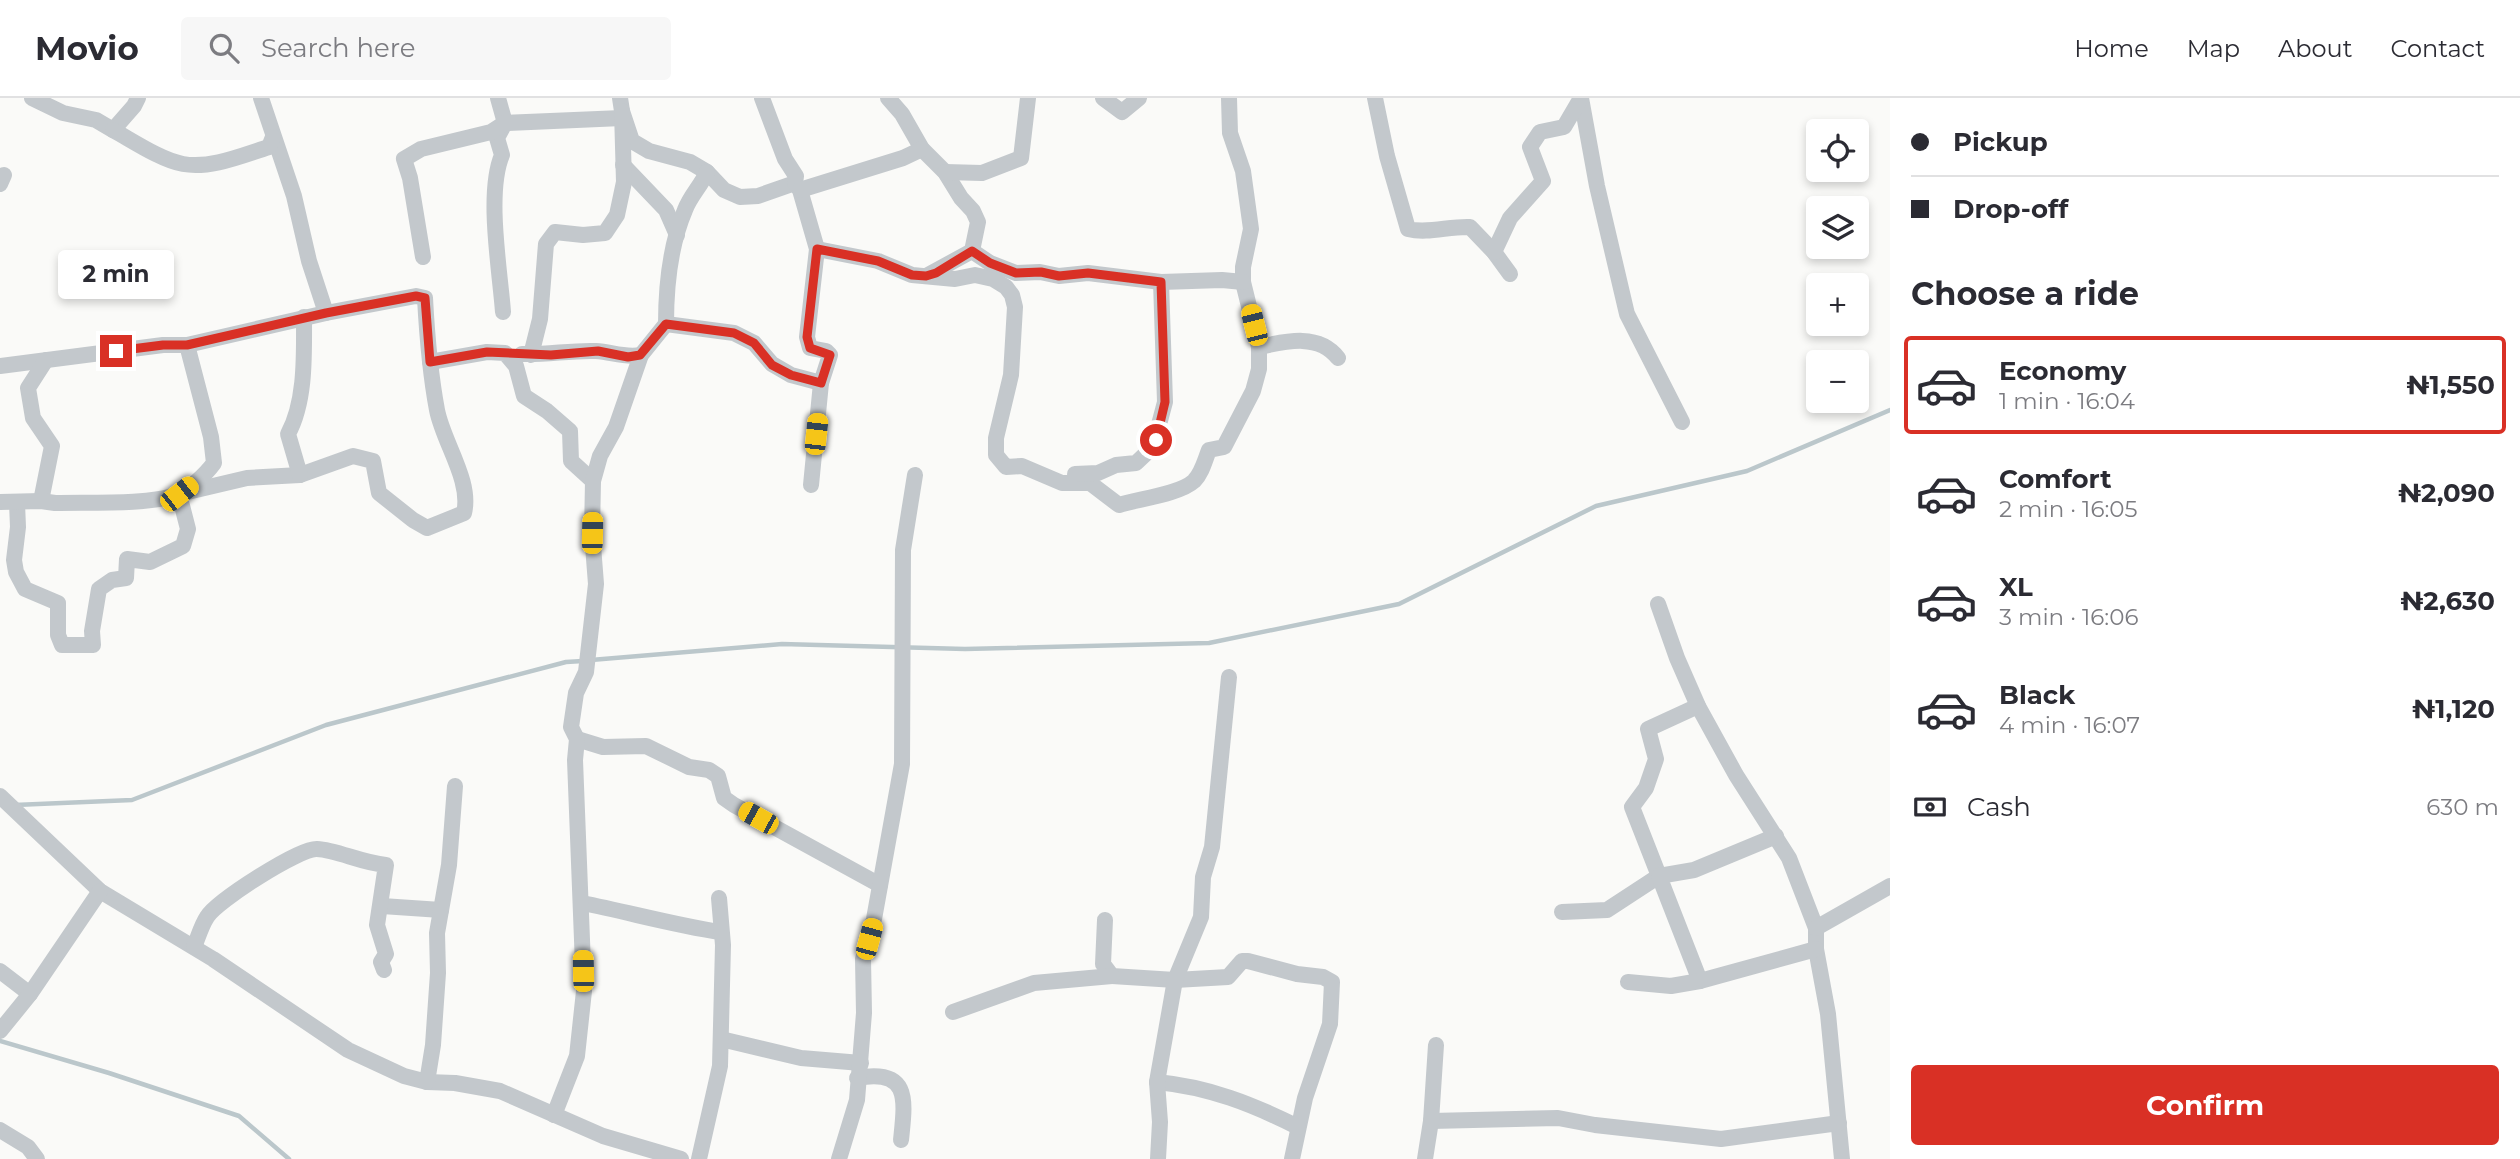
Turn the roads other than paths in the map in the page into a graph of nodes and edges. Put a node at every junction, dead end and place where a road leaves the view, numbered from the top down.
1 (32, 98) edge
2 (138, 98) edge
3 (261, 98) edge
4 (498, 98) edge
5 (762, 98) edge
6 (888, 98) edge
7 (1028, 98) edge
8 (1103, 98) edge
9 (1139, 98) edge
10 (1229, 98) edge
11 (1375, 98) edge
12 (1581, 98) edge
13 (621, 109) edge
14 (505, 123) junction
15 (113, 130) junction
16 (273, 138) junction
17 (922, 149) junction
18 (623, 165) junction
19 (706, 172) junction
20 (945, 172) junction
21 (798, 186) junction
22 (677, 235) junction
23 (817, 249) junction
24 (972, 251) junction
25 (1494, 252) junction
26 (423, 257) dead end
27 (1510, 274) dead end
28 (926, 276) junction
29 (1161, 282) junction
30 (1243, 282) junction
31 (503, 312) dead end
32 (326, 313) junction
33 (304, 317) junction
34 (666, 324) junction
35 (187, 345) junction
36 (1259, 347) junction
37 (505, 353) junction
38 (531, 355) junction
39 (640, 355) junction
40 (1338, 358) dead end
41 (46, 360) junction
42 (430, 362) junction
43 (0, 366) edge
44 (821, 383) junction
45 (1682, 422) dead end
46 (1042, 474) junction
47 (300, 475) junction
48 (915, 475) dead end
49 (593, 481) junction
50 (811, 485) dead end
51 (179, 494) junction
52 (41, 501) junction
53 (0, 502) edge
54 (17, 503) junction
55 (1658, 604) dead end
56 (1229, 677) dead end
57 (1698, 706) junction
58 (577, 740) junction
59 (454, 786) dead end
60 (0, 796) edge
61 (1776, 836) junction
62 (1659, 877) junction
63 (880, 885) junction
64 (1890, 886) edge
65 (100, 891) junction
66 (719, 898) dead end
67 (582, 903) junction
68 (382, 906) junction
69 (442, 910) junction
70 (1562, 912) dead end
71 (1105, 920) dead end
72 (1816, 928) junction
73 (720, 932) junction
74 (194, 947) junction
75 (1816, 949) junction
76 (384, 970) dead end
77 (0, 971) edge
78 (1112, 976) junction
79 (1175, 980) junction
80 (1700, 981) junction
81 (1628, 982) dead end
82 (30, 993) junction
83 (953, 1012) dead end
84 (0, 1031) edge
85 (721, 1039) junction
86 (1436, 1045) dead end
87 (859, 1071) junction
88 (427, 1082) junction
89 (1157, 1082) junction
90 (554, 1115) junction
91 (1432, 1121) junction
92 (1839, 1124) junction
93 (1298, 1127) junction
94 (0, 1130) edge
95 (901, 1140) dead end
96 (37, 1159) edge
97 (681, 1159) edge
98 (699, 1159) edge
99 (839, 1159) edge
100 (1158, 1159) edge
101 (1292, 1159) edge
102 (1425, 1159) edge
103 (1842, 1159) edge

1 - 15 street
2 - 15 street
3 - 16 street
4 - 14 street
5 - 21 street
6 - 17 street
7 - 20 street
8 - 9 street
10 - 30 street
11 - 25 street
12 - 25 street
12 - 45 street
13 - 14 street
13 - 18 street
13 - 19 street
14 - 26 street
14 - 31 street
15 - 16 street
16 - 32 street
17 - 20 street
17 - 21 street
18 - 22 street
18 - 38 street
19 - 21 street
19 - 22 street
20 - 24 street
21 - 23 street
22 - 34 street
23 - 28 street
23 - 44 street
24 - 28 street
24 - 29 street
25 - 27 street
28 - 46 street
29 - 30 street
29 - 46 street
30 - 36 street
32 - 33 street
32 - 42 street
33 - 35 street
33 - 47 street
34 - 39 street
34 - 44 street
35 - 41 street
35 - 51 street
36 - 40 street
36 - 46 street
37 - 38 street
37 - 42 street
37 - 49 street
38 - 39 street
39 - 49 street
41 - 43 street
41 - 52 street
42 - 47 street
44 - 50 street
47 - 51 street
48 - 63 street
49 - 58 street
51 - 52 street
51 - 54 street
52 - 54 street
53 - 54 street
55 - 57 street
56 - 79 street
57 - 61 street
57 - 62 street
58 - 63 street
58 - 67 street
59 - 69 street
60 - 65 street
61 - 62 street
61 - 72 street
62 - 70 street
62 - 80 street
63 - 87 street
64 - 72 street
65 - 74 street
65 - 82 street
66 - 73 street
67 - 73 street
67 - 90 street
68 - 69 street
68 - 74 street
68 - 76 street
69 - 88 street
71 - 78 street
72 - 75 street
73 - 85 street
74 - 88 street
75 - 80 street
75 - 92 street
77 - 82 street
78 - 79 street
78 - 83 street
79 - 89 street
79 - 93 street
80 - 81 street
82 - 84 street
85 - 87 street
85 - 98 street
86 - 91 street
87 - 95 street
87 - 99 street
88 - 90 street
89 - 93 street
89 - 100 street
90 - 97 street
91 - 92 street
91 - 102 street
92 - 103 street
93 - 101 street
94 - 96 street

